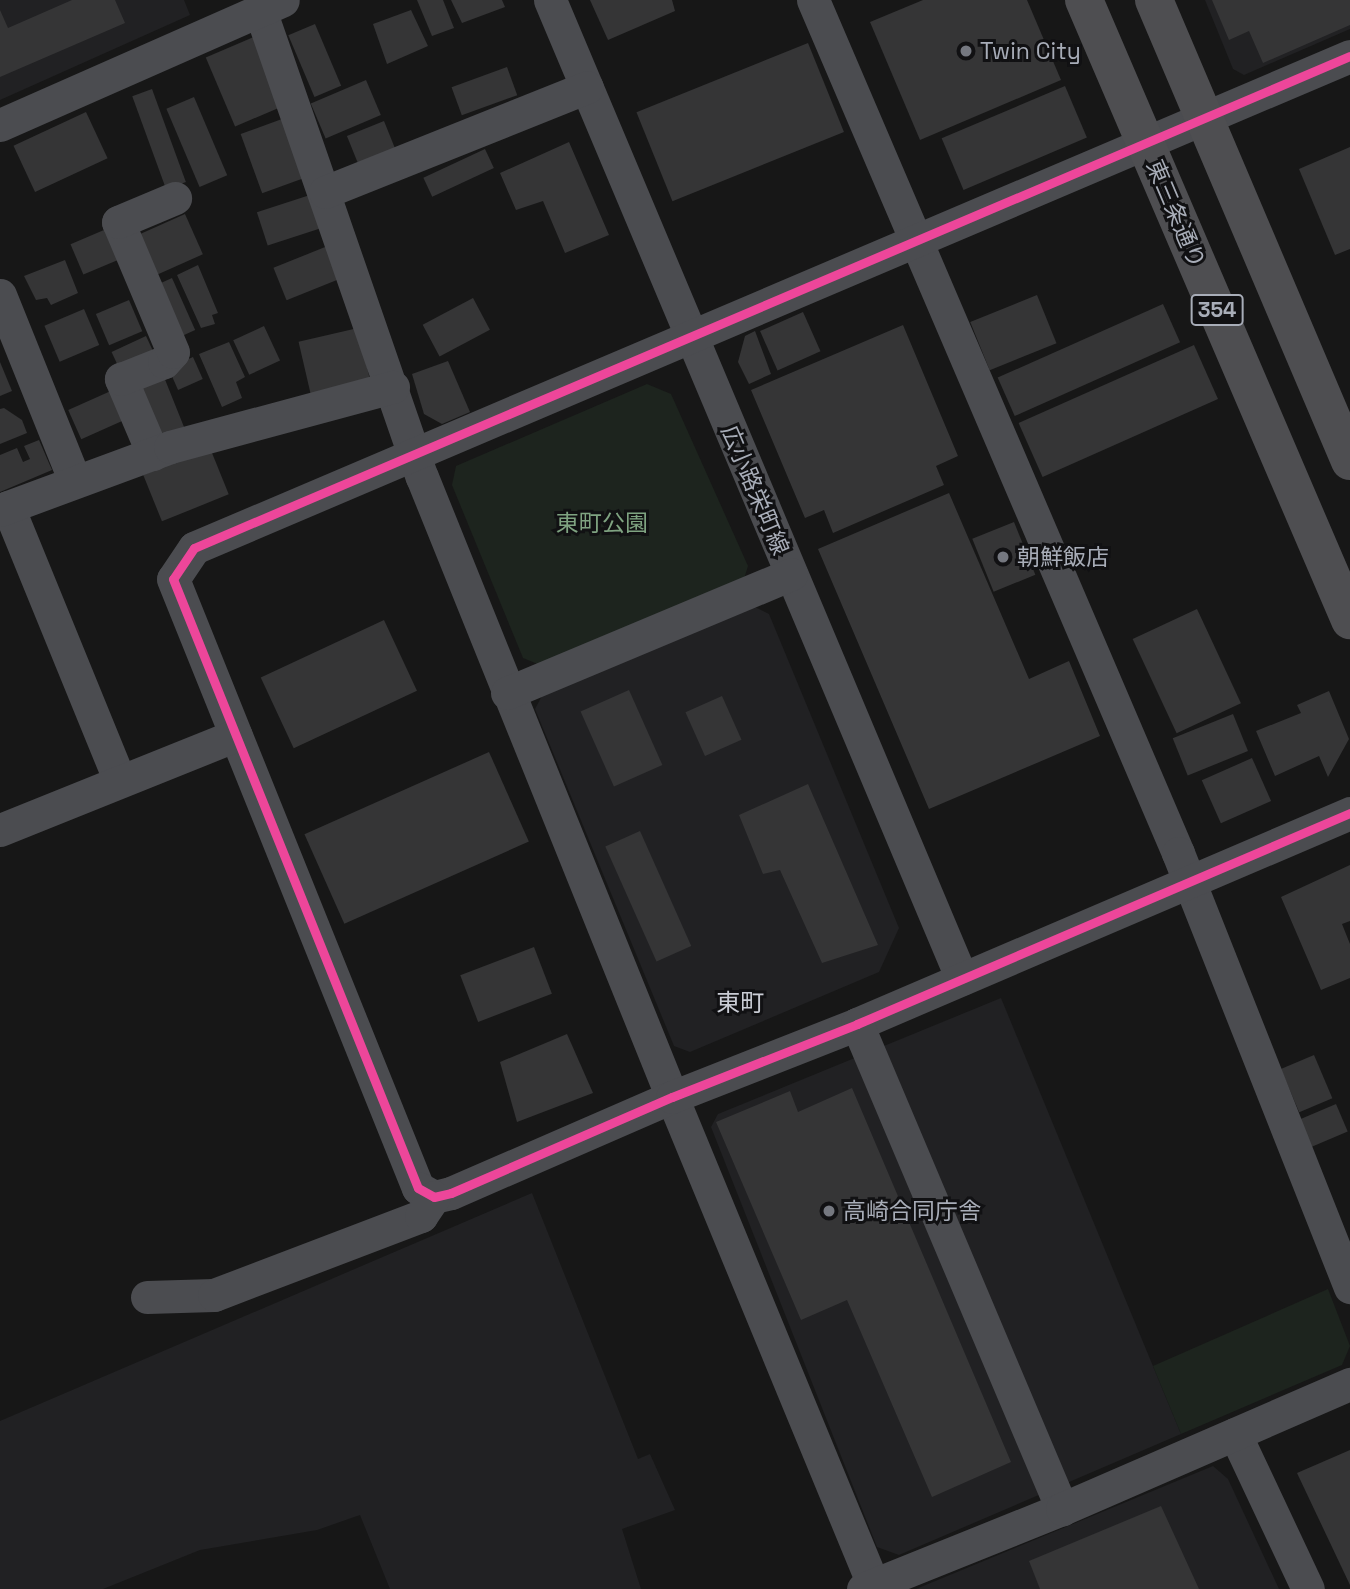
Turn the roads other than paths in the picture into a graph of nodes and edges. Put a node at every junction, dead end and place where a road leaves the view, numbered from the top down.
1 (550, 0) edge
2 (813, 0) edge
3 (1084, 0) edge
4 (1154, 0) edge
5 (272, 5) edge
6 (1350, 56) edge
7 (587, 87) junction
8 (1205, 117) junction
9 (0, 125) edge
10 (1145, 143) junction
11 (325, 192) junction
12 (175, 198) dead end
13 (914, 240) junction
14 (0, 295) edge
15 (690, 335) junction
16 (393, 387) junction
17 (414, 453) junction
18 (153, 454) junction
19 (1350, 461) edge
20 (75, 482) junction
21 (4, 509) edge
22 (791, 574) junction
23 (1350, 620) edge
24 (507, 693) junction
25 (236, 735) junction
26 (120, 781) junction
27 (1350, 813) edge
28 (0, 830) edge
29 (1190, 882) junction
30 (962, 979) junction
31 (857, 1024) junction
32 (672, 1097) junction
33 (434, 1197) junction
34 (1350, 1287) edge
35 (147, 1297) dead end
36 (1350, 1384) edge
37 (1235, 1433) junction
38 (1062, 1509) junction
39 (870, 1588) edge
40 (1308, 1589) edge

1 - 7 street, 広小路栄町線
2 - 13 street
3 - 10 highway, 東三条通り / 354
4 - 8 highway, 354
5 - 9 street
5 - 11 street
6 - 8 street
7 - 11 street
7 - 15 street, 広小路栄町線
8 - 10 street
8 - 19 highway, 354
10 - 13 street
10 - 23 highway, 東三条通り / 354
11 - 16 street
12 - 18 street
13 - 15 street
13 - 29 street
14 - 20 street
15 - 17 street
15 - 22 street, 広小路栄町線
16 - 17 street
16 - 18 street
17 - 24 street
17 - 25 street
18 - 20 street
20 - 21 street
21 - 26 street
22 - 24 street
22 - 30 street, 広小路栄町線
24 - 32 street
25 - 26 street
25 - 33 street
26 - 28 street
27 - 29 street
29 - 30 street
29 - 34 street
30 - 31 street
31 - 32 street
31 - 38 street
32 - 33 street
32 - 39 street
33 - 35 street
36 - 37 street
37 - 38 street
37 - 40 street
38 - 39 street

